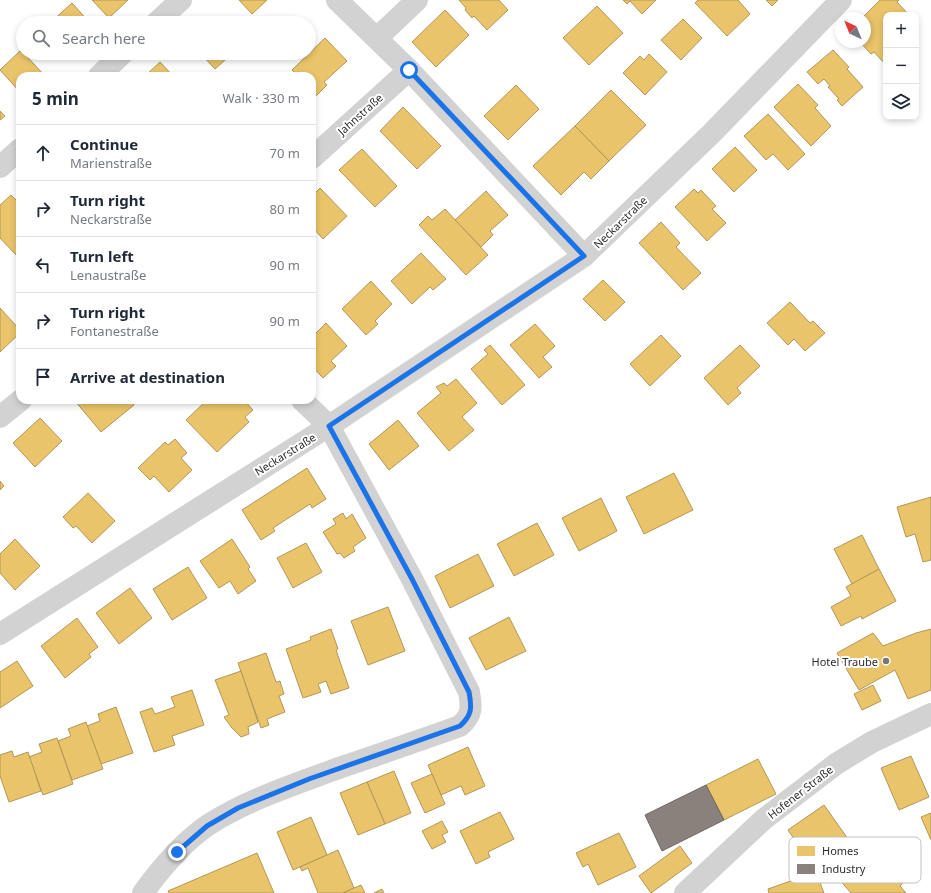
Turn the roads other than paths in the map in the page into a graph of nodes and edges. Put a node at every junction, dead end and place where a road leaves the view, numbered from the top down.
1 (181, 0) edge
2 (337, 0) edge
3 (417, 0) edge
4 (841, 0) edge
5 (164, 16) edge
6 (377, 38) junction
7 (115, 60) edge
8 (409, 70) junction
9 (102, 72) edge
10 (16, 153) edge
11 (316, 154) edge
12 (0, 167) edge
13 (584, 256) junction
14 (16, 404) edge
15 (306, 404) edge
16 (0, 417) edge
17 (329, 426) junction
18 (0, 634) edge
19 (931, 714) edge
20 (143, 893) edge
21 (685, 893) edge

1 - 5 street
2 - 6 street
3 - 6 street
4 - 13 street, Neckarstraße
6 - 8 street
7 - 9 street
8 - 11 street, Jahnstraße
8 - 13 street
10 - 12 street
13 - 17 street, Neckarstraße
14 - 16 street
15 - 17 street
17 - 18 street, Neckarstraße
17 - 20 street
19 - 21 street, Hofener Straße

